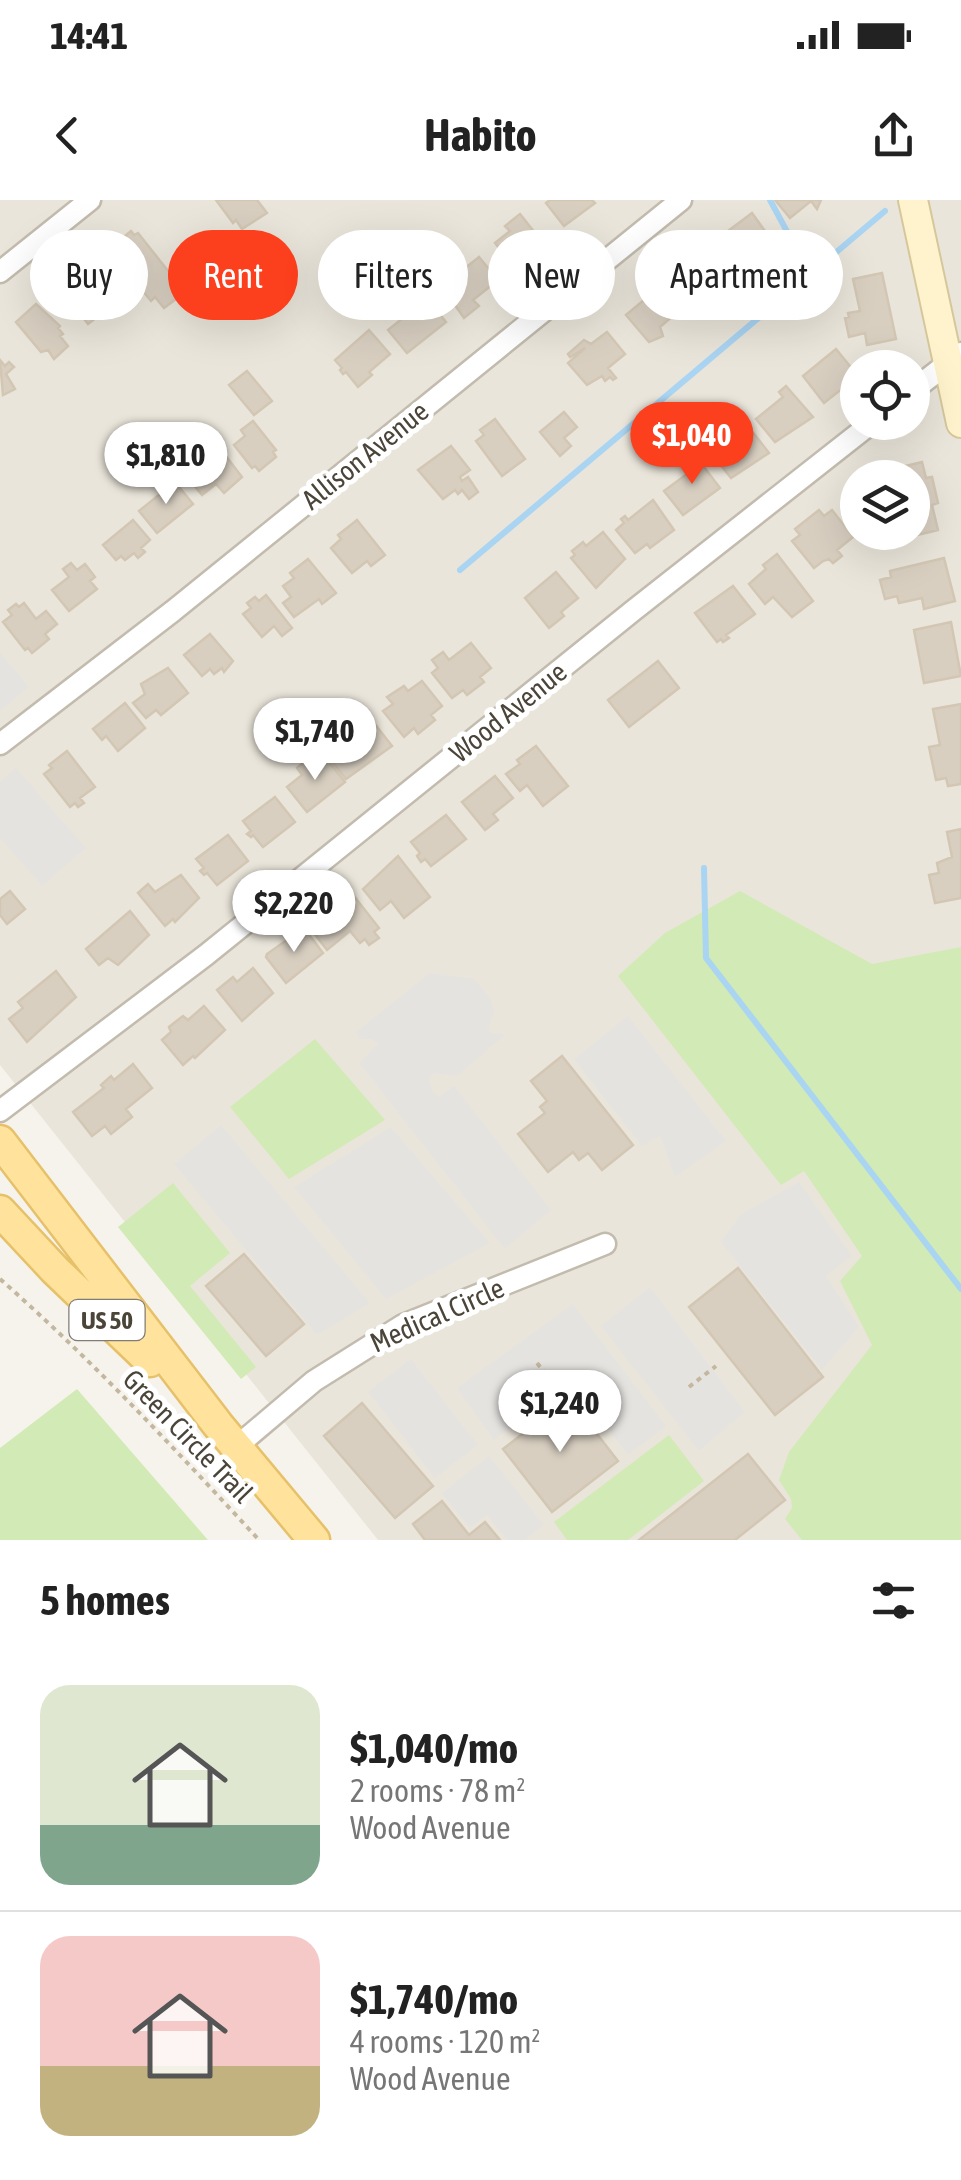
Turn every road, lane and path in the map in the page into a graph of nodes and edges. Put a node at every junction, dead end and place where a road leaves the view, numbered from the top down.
1 (90, 200) edge
2 (681, 200) edge
3 (913, 200) edge
4 (0, 272) edge
5 (954, 358) edge
6 (930, 377) edge
7 (961, 423) edge
8 (850, 440) edge
9 (0, 744) edge
10 (0, 1111) edge
11 (0, 1141) edge
12 (0, 1211) edge
13 (606, 1244) dead end
14 (0, 1279) edge
15 (537, 1363) dead end
16 (716, 1366) dead end
17 (689, 1387) dead end
18 (562, 1395) dead end
19 (227, 1436) junction
20 (259, 1540) edge
21 (314, 1540) edge

1 - 4 street
2 - 9 street, Allison Avenue
3 - 5 street
5 - 6 street
5 - 7 street
8 - 10 street, Wood Avenue
11 - 19 main road, US 50
12 - 19 main road, US 50
13 - 19 street, Medical Circle
14 - 20 path, Green Circle Trail
15 - 18 path
16 - 17 path
19 - 21 main road, US 50

